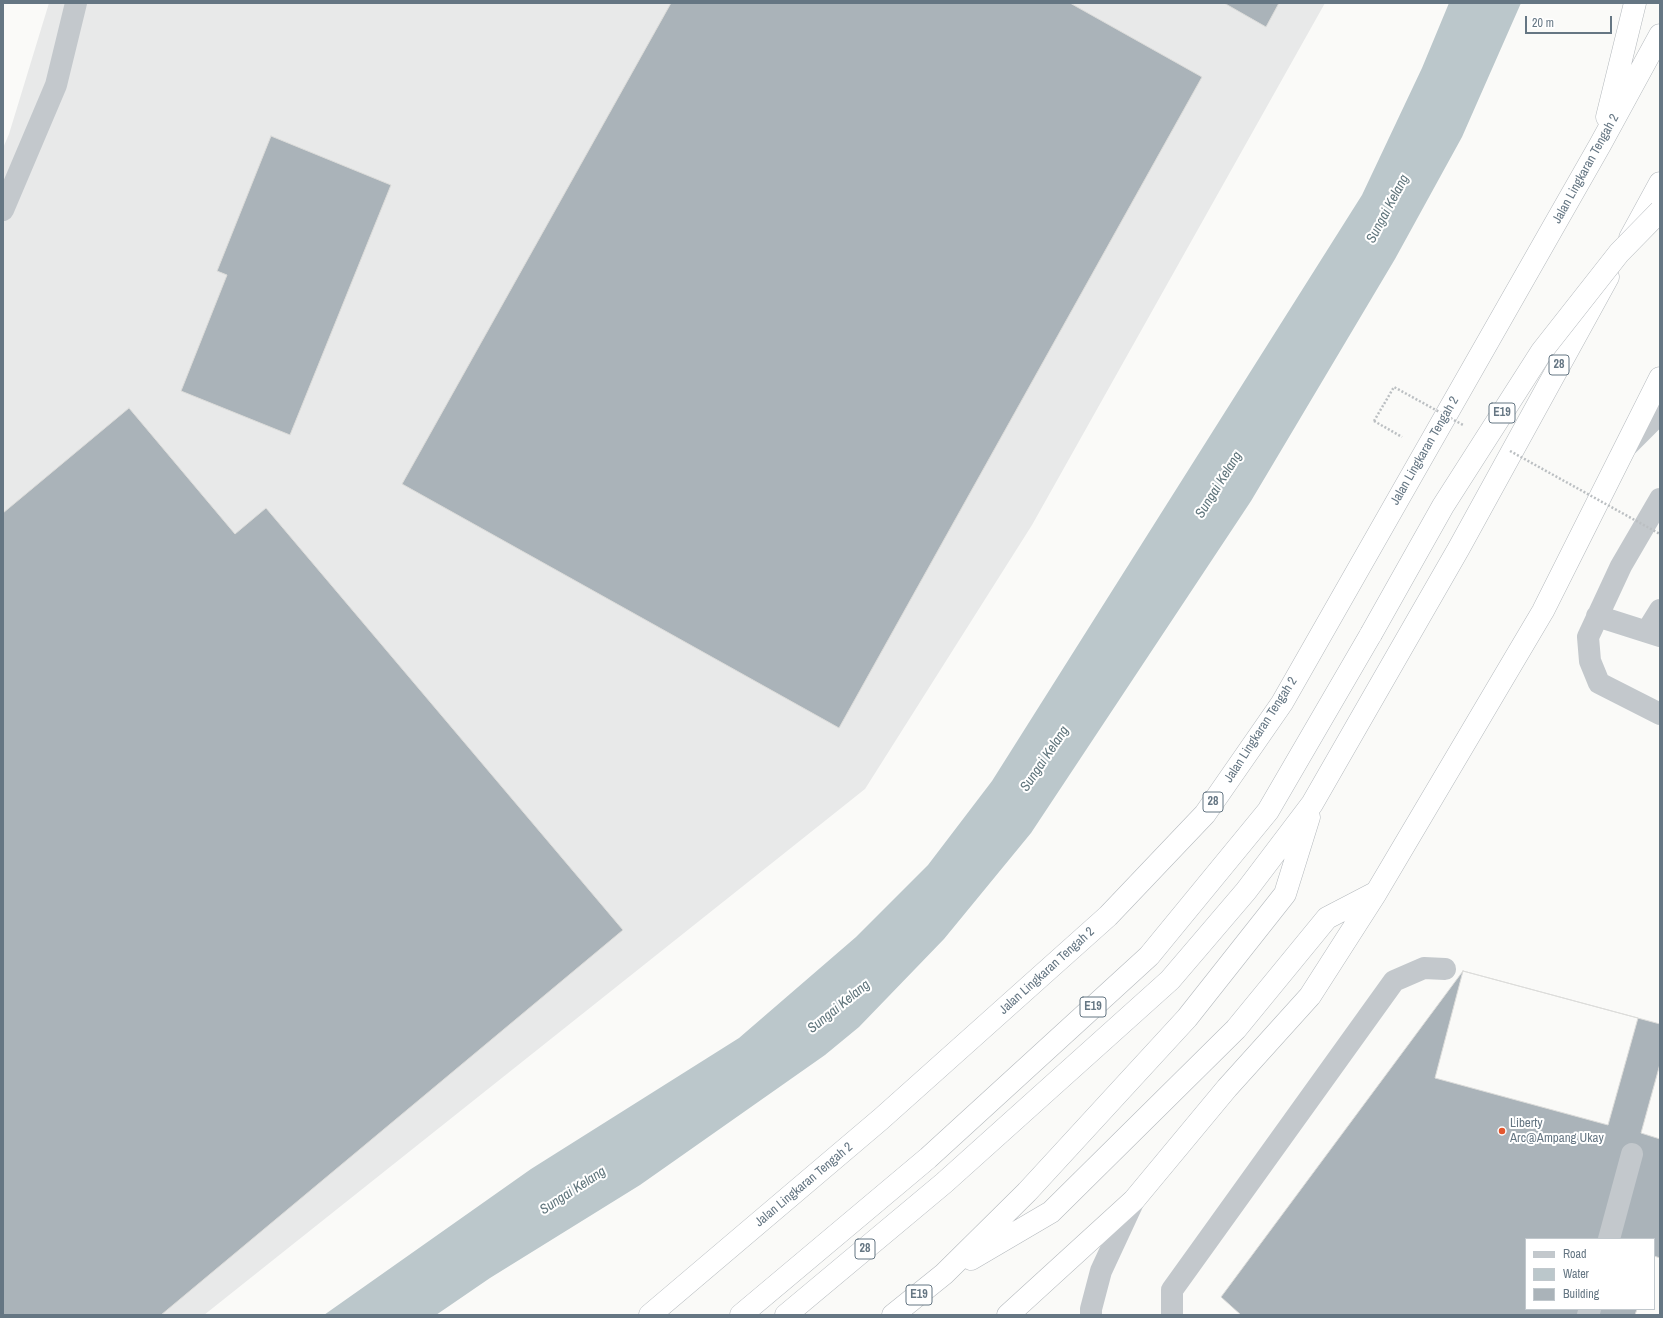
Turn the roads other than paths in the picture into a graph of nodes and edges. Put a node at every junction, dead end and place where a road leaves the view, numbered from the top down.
1 (76, 3) edge
2 (1635, 3) edge
3 (1660, 35) edge
4 (1600, 145) junction
5 (1660, 183) edge
6 (3, 210) edge
7 (1660, 211) edge
8 (1660, 378) edge
9 (1660, 413) edge
10 (1627, 445) junction
11 (1660, 499) edge
12 (1660, 610) edge
13 (1597, 616) junction
14 (1653, 634) edge
15 (1660, 714) edge
16 (1312, 804) junction
17 (1376, 893) junction
18 (1445, 969) dead end
19 (1632, 1154) dead end
20 (1134, 1200) junction
21 (1609, 1238) edge
22 (944, 1274) junction
23 (650, 1315) edge
24 (741, 1315) edge
25 (786, 1315) edge
26 (893, 1315) edge
27 (1008, 1315) edge
28 (1092, 1315) edge
29 (1172, 1315) edge

1 - 6 lane
2 - 4 highway
3 - 4 highway, Jalan Lingkaran Tengah 2 / 28
4 - 23 highway, Jalan Lingkaran Tengah 2 / 28
5 - 16 highway, 28
7 - 24 highway, E19, bridge
8 - 10 highway
9 - 10 lane
10 - 17 highway
11 - 13 lane
12 - 14 lane
13 - 14 lane
13 - 15 lane
16 - 22 highway
16 - 25 highway, 28
17 - 20 highway
17 - 22 highway
18 - 29 lane
19 - 21 lane
20 - 27 highway
20 - 28 lane
22 - 26 highway, E19

